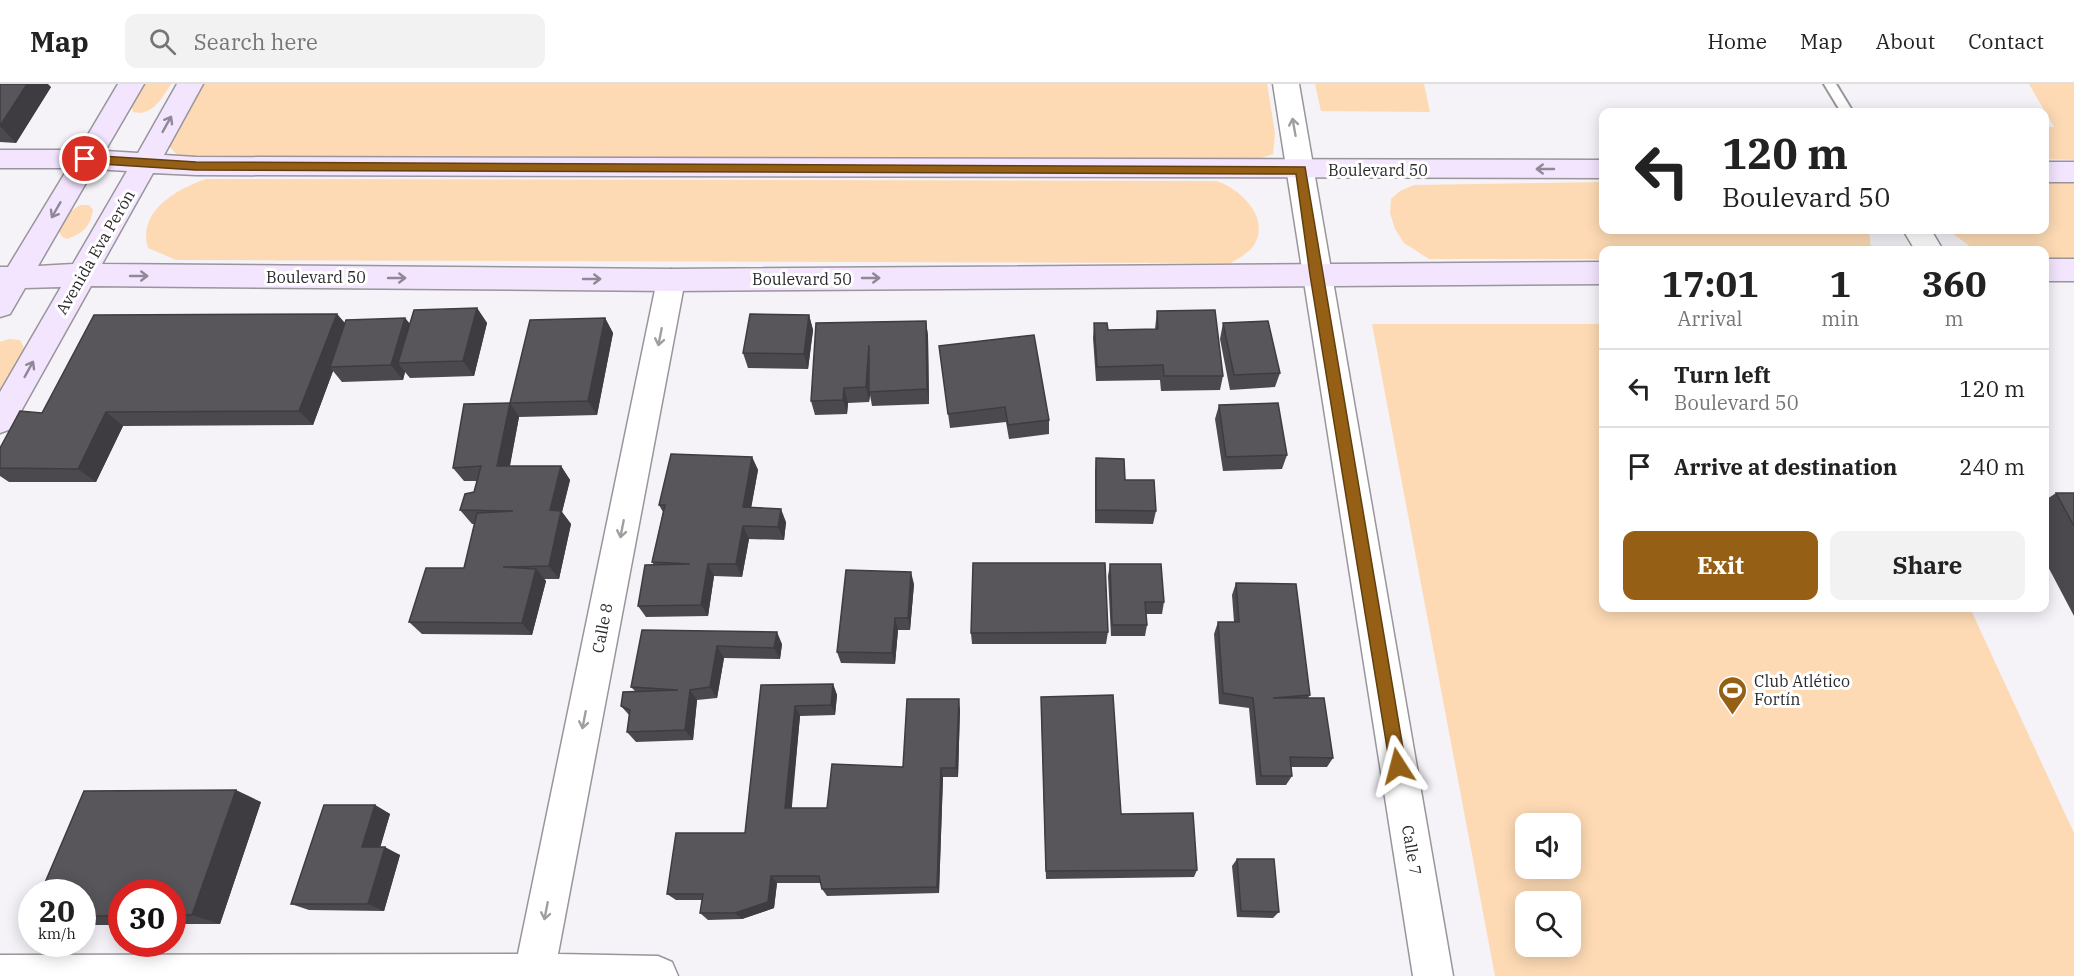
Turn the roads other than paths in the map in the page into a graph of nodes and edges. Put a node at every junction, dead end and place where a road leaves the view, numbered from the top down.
1 (131, 84) edge
2 (190, 84) edge
3 (1286, 84) edge
4 (1830, 84) edge
5 (1845, 108) edge
6 (0, 159) edge
7 (85, 159) junction
8 (145, 164) junction
9 (1599, 169) edge
10 (1301, 170) junction
11 (2049, 172) edge
12 (2074, 172) edge
13 (2049, 270) edge
14 (2074, 270) edge
15 (1599, 273) edge
16 (80, 275) junction
17 (1316, 275) junction
18 (9, 278) edge
19 (671, 280) junction
20 (0, 306) edge
21 (0, 420) edge
22 (0, 975) edge
23 (534, 975) edge
24 (658, 976) edge
25 (1433, 976) edge

1 - 7 main road
8 -> 2 main road, Avenida Eva Perón
10 -> 3 street, Calle 7
4 - 5 lane
6 - 7 main road, Boulevard 50
7 - 8 main road, Boulevard 50
7 -> 18 main road
8 - 10 main road, Boulevard 50
8 - 16 main road, Avenida Eva Perón
9 -> 10 main road, Boulevard 50
10 - 17 street, Calle 7
11 - 12 main road
13 - 14 main road
15 - 17 main road, Boulevard 50
16 - 18 main road, Boulevard 50
16 -> 19 main road, Boulevard 50
21 -> 16 main road, Avenida Eva Perón
19 -> 17 main road, Boulevard 50
17 - 25 street, Calle 7
18 - 20 main road
19 -> 23 street, Calle 8
22 - 23 street
23 - 24 street

